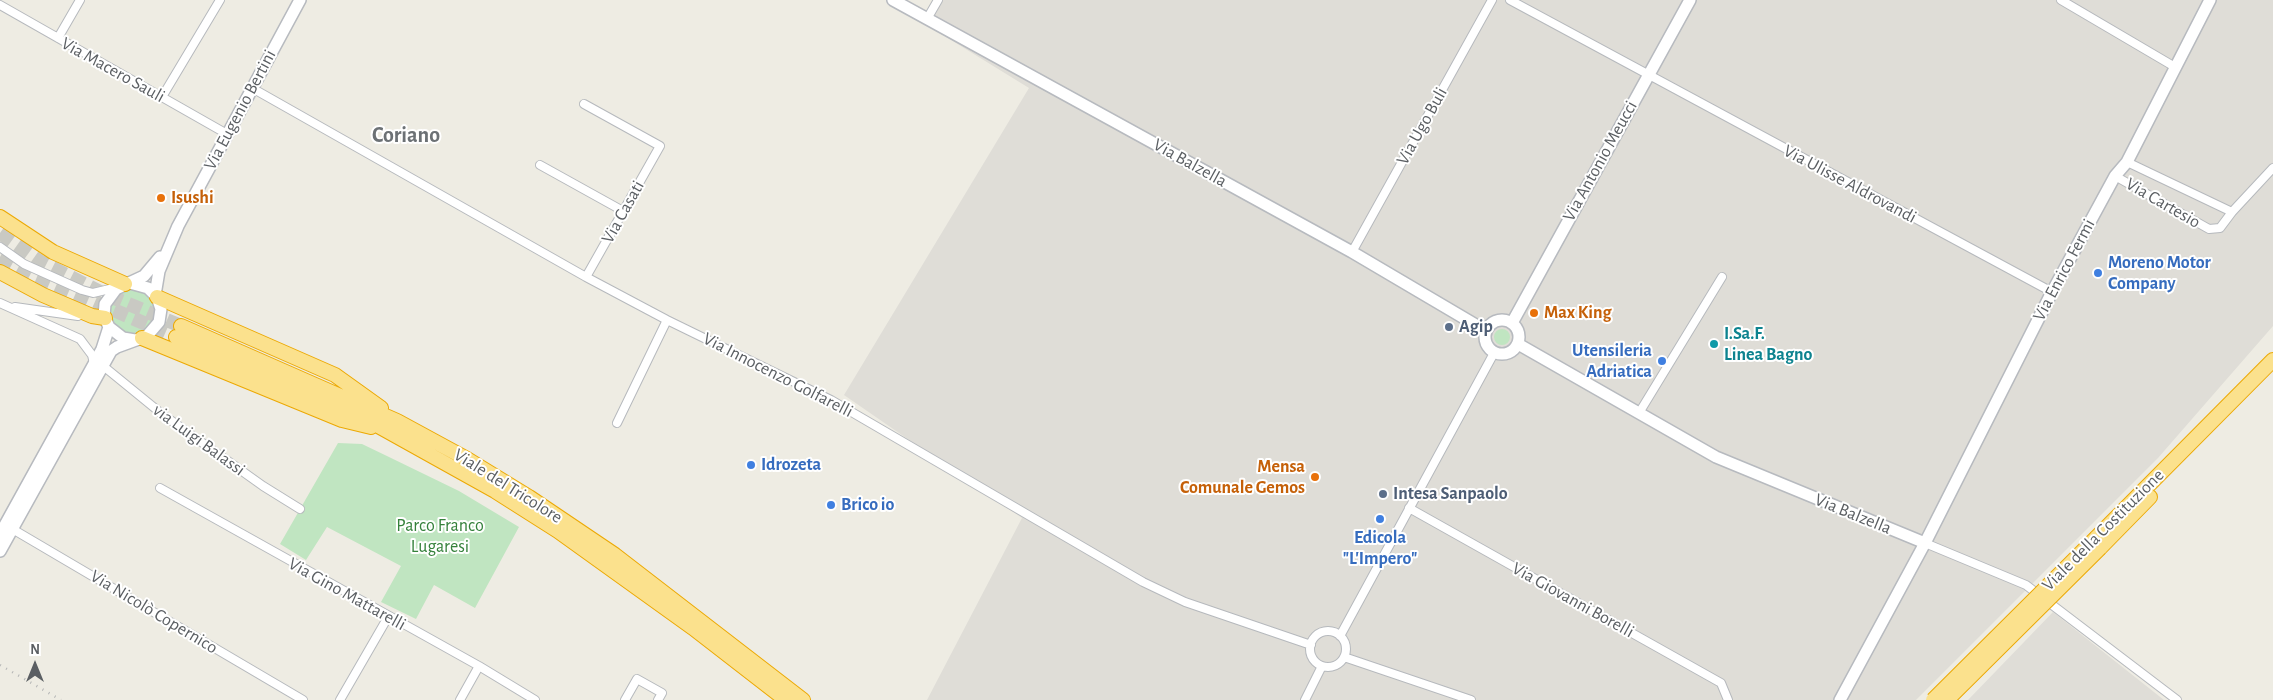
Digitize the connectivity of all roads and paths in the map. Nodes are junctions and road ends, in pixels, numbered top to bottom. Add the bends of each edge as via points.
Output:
1 (80, 0) edge
2 (220, 0) edge
3 (300, 0) edge
4 (893, 0) edge
5 (938, 0) edge
6 (1492, 0) edge
7 (1510, 0) edge
8 (1690, 0) edge
9 (2061, 0) edge
10 (2210, 0) edge
11 (0, 5) edge
12 (927, 19) junction
13 (58, 38) junction
14 (2175, 68) junction
15 (1647, 76) junction
16 (252, 88) junction
17 (162, 97) junction
18 (584, 104) dead end
19 (227, 134) junction
20 (2127, 162) junction
21 (540, 165) dead end
22 (2273, 168) edge
23 (2115, 176) junction
24 (624, 211) junction
25 (2232, 212) junction
26 (0, 217) edge
27 (0, 248) edge
28 (167, 248) junction
29 (1352, 252) junction
30 (0, 272) edge
31 (586, 277) junction
32 (1722, 277) dead end
33 (125, 285) junction
34 (2052, 292) junction
35 (156, 296) junction
36 (0, 303) edge
37 (11, 307) junction
38 (667, 320) junction
39 (107, 322) junction
40 (1512, 323) junction
41 (1486, 330) junction
42 (178, 331) tunnel mouth
43 (138, 339) junction
44 (1518, 344) junction
45 (1494, 353) junction
46 (2273, 360) edge
47 (98, 365) junction
48 (2273, 373) edge
49 (1639, 413) junction
50 (617, 424) dead end
51 (392, 425) junction
52 (160, 488) dead end
53 (1410, 508) junction
54 (300, 509) dead end
55 (6, 529) edge
56 (1925, 543) junction
57 (2098, 543) junction
58 (0, 551) edge
59 (388, 617) junction
60 (1340, 636) junction
61 (1310, 645) junction
62 (1344, 657) junction
63 (479, 666) junction
64 (1322, 666) junction
65 (303, 700) edge
66 (340, 700) edge
67 (460, 700) edge
68 (535, 700) edge
69 (625, 700) edge
70 (658, 700) edge
71 (786, 700) edge
72 (804, 700) edge
73 (1305, 700) edge
74 (1471, 700) edge
75 (1728, 700) edge
76 (1840, 700) edge
77 (1932, 700) edge
78 (1947, 700) edge
79 (2177, 700) edge

1 - 13 street
2 - 17 street
3 - 16 street, Via Eugenio Bertini
4 - 12 street, Via Balzella
5 - 12 street
6 - 29 street, Via Ugo Buli
7 - 15 street, Via Ulisse Aldrovandi
8 - 15 street, Via Antonio Meucci
9 - 14 street
10 - 14 street, Via Enrico Fermi
11 - 13 street, Via Macero Sauli
12 - 29 street, Via Balzella
13 - 17 street, Via Macero Sauli
14 - 20 street, Via Enrico Fermi
15 - 34 street, Via Ulisse Aldrovandi
15 - 40 street, Via Antonio Meucci
16 - 19 street, Via Eugenio Bertini
16 - 31 street, Via Innocenzo Golfarelli
17 - 19 street, Via Macero Sauli
18 - 24 street, Via Casati via 660,146
19 - 28 street, Via Eugenio Bertini
20 - 23 street, Via Enrico Fermi
20 - 25 street, Via Cartesio
21 - 24 street
22 - 25 street, Via Cartesio
23 - 25 street, Via Cartesio via 2209,229 2220,228
23 - 34 street, Via Enrico Fermi
24 - 31 street, Via Casati
26 - 33 highway via 53,252
27 - 33 street via 24,264 82,290 94,293
28 - 33 street, Via Eugenio Bertini via 144,276
28 - 35 street, Via Eugenio Bertini via 159,271
29 - 41 street, Via Balzella
30 - 39 highway via 43,295
31 - 38 street, Via Innocenzo Golfarelli
32 - 49 street
33 - 35 street via 142,285
33 - 39 street, Via Eugenio Bertini via 108,298 104,310
34 - 56 street, Via Enrico Fermi
35 - 43 street, Via Eugenio Bertini via 161,309 159,322 152,332
35 - 51 highway via 335,375 360,392
36 - 37 street
37 - 39 street
37 - 47 street via 80,340
38 - 50 street
38 - 61 street, Via Innocenzo Golfarelli via 831,400 1143,582 1185,602
39 - 43 street via 123,338
39 - 47 street, Via Eugenio Bertini
40 - 41 street via 1497,320
40 - 44 street via 1519,332
41 - 45 street via 1485,341
42 - 51 highway, Viale del Tricolore
43 - 47 street, Via Eugenio Bertini via 111,351
43 - 51 highway via 342,420
44 - 45 street via 1505,354
44 - 49 street, Via Balzella
45 - 53 street
46 - 57 highway, Viale della Costituzione
47 - 54 street, via Luigi Balassi via 162,414
47 - 55 street, Via Eugenio Bertini
48 - 57 highway, Viale della Costituzione
49 - 56 street, Via Balzella via 1716,457
51 - 71 highway, Viale del Tricolore via 558,531
51 - 72 highway, Viale del Tricolore via 467,459 529,497 615,555
52 - 59 street, Via Gino Mattarelli
53 - 60 street
53 - 75 street, Via Giovanni Borelli via 1721,683
55 - 58 street, Via Eugenio Bertini
55 - 65 street, Via Nicolò Copernico
56 - 76 street, Via Enrico Fermi
56 - 79 street, Via Balzella via 2026,585
57 - 77 highway, Viale della Costituzione, bridge
57 - 78 highway, Viale della Costituzione, bridge
59 - 63 street, Via Gino Mattarelli
59 - 66 street
60 - 61 street via 1331,631 1320,633
60 - 62 street via 1346,646
61 - 64 street via 1311,656
62 - 64 street via 1333,666
62 - 74 street
63 - 67 street
63 - 68 street, Via Gino Mattarelli
64 - 73 street
69 - 70 street via 637,679 662,693

